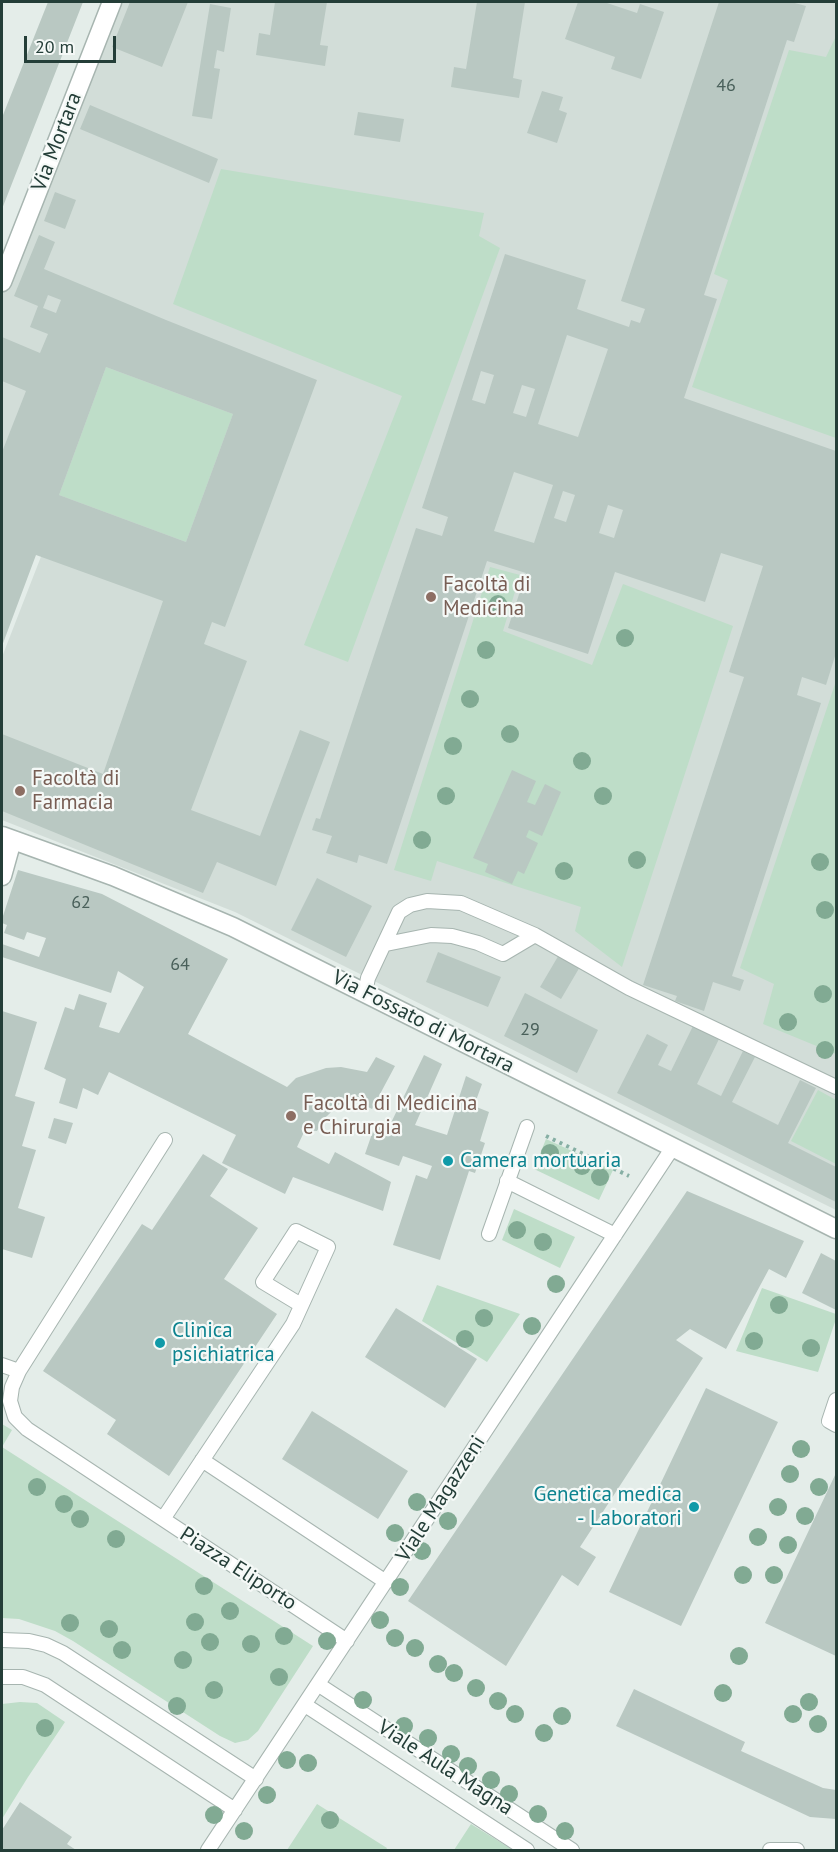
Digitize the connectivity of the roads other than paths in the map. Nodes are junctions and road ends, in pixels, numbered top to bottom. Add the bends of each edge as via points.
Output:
1 (112, 2) edge
2 (2, 282) edge
3 (7, 838) edge
4 (2, 876) edge
5 (535, 935) junction
6 (386, 944) junction
7 (365, 993) junction
8 (837, 1087) edge
9 (527, 1127) road end
10 (165, 1140) dead end
11 (674, 1147) junction
12 (507, 1181) junction
13 (837, 1229) edge
14 (489, 1234) dead end
15 (615, 1235) junction
16 (302, 1305) junction
17 (2, 1365) edge
18 (19, 1371) junction
19 (837, 1400) edge
20 (837, 1425) edge
21 (202, 1460) junction
22 (163, 1519) junction
23 (386, 1582) junction
24 (2, 1640) edge
25 (347, 1641) junction
26 (2, 1677) edge
27 (318, 1685) junction
28 (305, 1705) junction
29 (256, 1779) junction
30 (235, 1810) junction
31 (208, 1851) edge
32 (527, 1851) edge
33 (572, 1851) edge
34 (770, 1851) edge
35 (796, 1851) edge

1 - 2 street, Via Mortara
3 - 4 street
3 - 7 street, Via Fossato di Mortara via 173,900
5 - 6 lane via 503,954 452,936 430,935
5 - 6 lane via 461,903 427,901 399,912
5 - 8 lane via 629,988
6 - 7 lane via 368,978
7 - 11 street, Via Fossato di Mortara
9 - 12 lane
10 - 18 lane
11 - 13 street, Via Fossato di Mortara
11 - 15 lane, Viale Magazzeni
12 - 14 lane
12 - 15 lane
15 - 23 lane, Viale Magazzeni
16 - 16 lane, Piazza Eliporto via 328,1247 296,1231 263,1282
16 - 21 lane, Piazza Eliporto
17 - 18 lane
18 - 22 lane via 10,1401 15,1417 27,1429
19 - 20 lane via 829,1421
21 - 22 lane, Piazza Eliporto
21 - 23 lane
22 - 25 lane, Piazza Eliporto
23 - 25 lane, Viale Magazzeni
24 - 29 lane via 29,1641 63,1653
25 - 27 lane, Viale Magazzeni
26 - 30 lane via 23,1677 45,1685
27 - 28 lane, Viale Magazzeni
27 - 33 lane, Viale Aula Magna
28 - 29 lane, Viale Magazzeni
28 - 32 lane, Viale Aula Magna
29 - 30 lane, Viale Magazzeni
30 - 31 lane, Viale Magazzeni
34 - 35 lane

